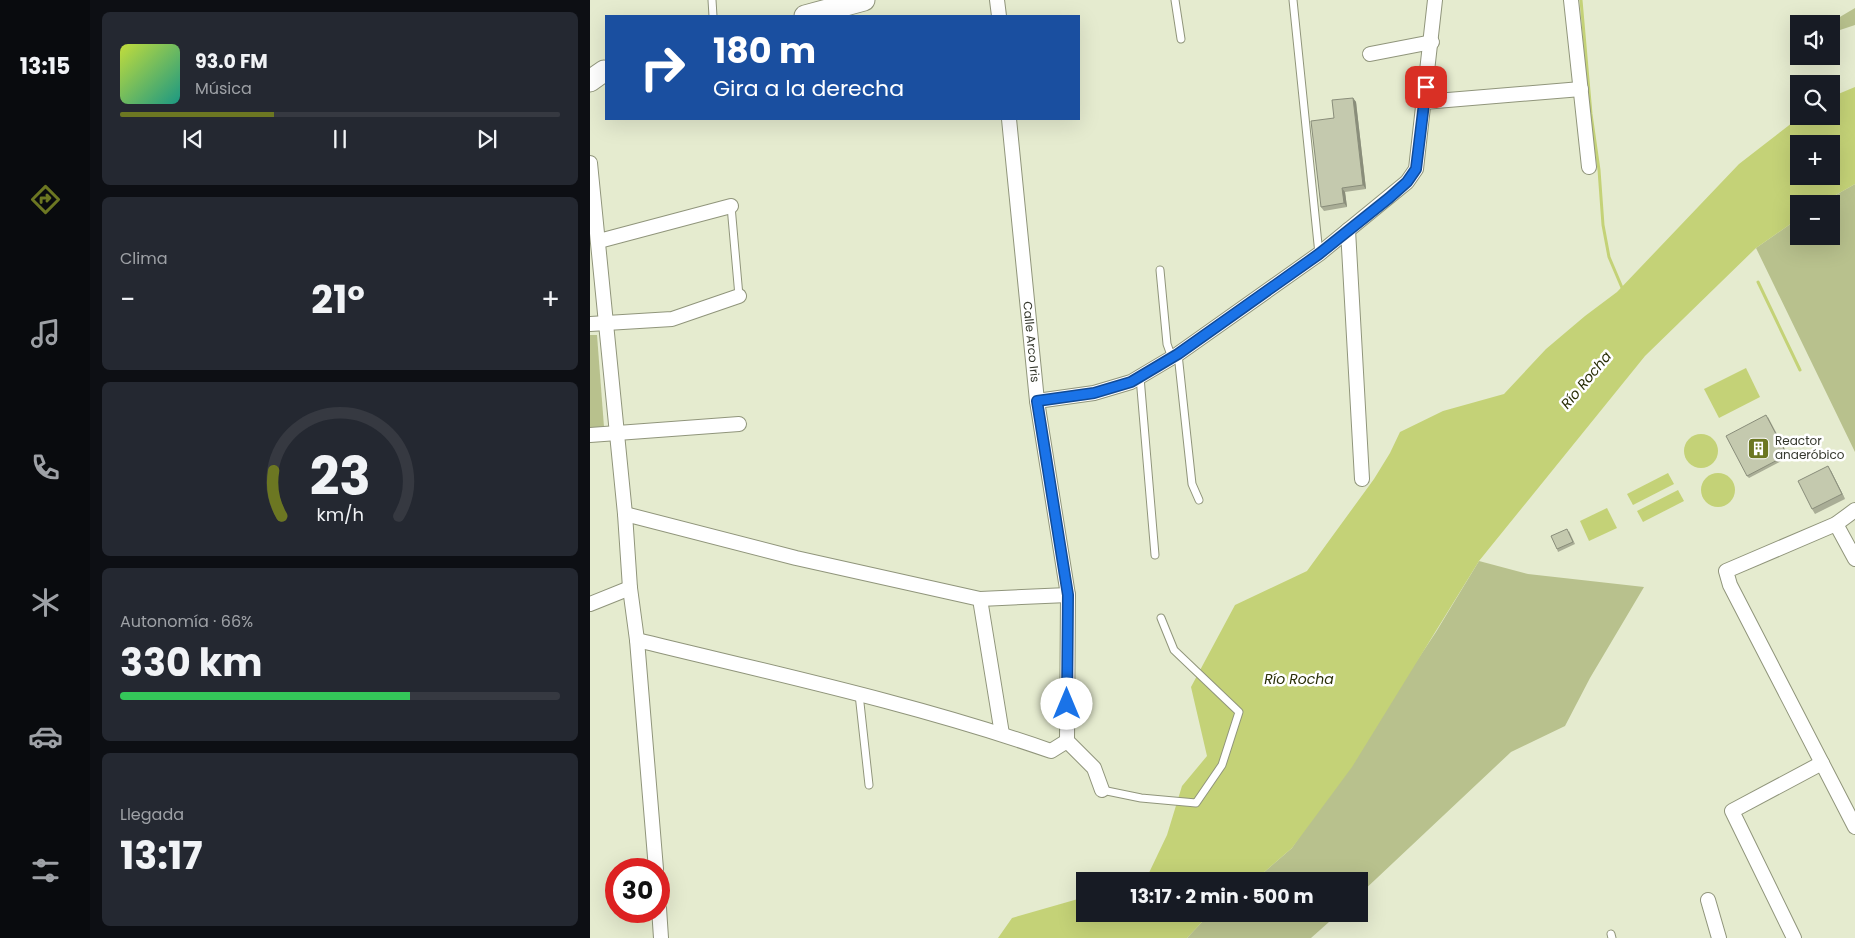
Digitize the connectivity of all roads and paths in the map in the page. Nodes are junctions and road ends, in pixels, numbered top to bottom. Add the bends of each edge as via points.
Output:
1 (712, 0) edge
2 (864, 0) edge
3 (997, 0) edge
4 (1175, 0) edge
5 (1293, 0) edge
6 (1435, 0) edge
7 (1571, 0) edge
8 (713, 15) edge
9 (809, 15) edge
10 (999, 15) edge
11 (1181, 39) dead end
12 (1432, 42) junction
13 (1370, 54) dead end
14 (1581, 89) junction
15 (1424, 102) junction
16 (1009, 120) edge
17 (590, 163) edge
18 (1589, 167) dead end
19 (731, 206) joint
20 (1348, 230) junction
21 (599, 241) junction
22 (1319, 254) junction
23 (1160, 270) dead end
24 (739, 296) joint
25 (607, 322) junction
26 (590, 324) edge
27 (1175, 356) junction
28 (1140, 377) junction
29 (1037, 401) junction
30 (739, 424) dead end
31 (618, 433) junction
32 (590, 435) edge
33 (1362, 480) dead end
34 (1199, 500) dead end
35 (1855, 510) edge
36 (625, 514) junction
37 (1836, 524) junction
38 (1155, 555) dead end
39 (1855, 559) edge
40 (630, 588) junction
41 (1068, 595) junction
42 (980, 599) junction
43 (590, 604) edge
44 (1161, 618) dead end
45 (637, 640) junction
46 (859, 694) junction
47 (1002, 734) junction
48 (1067, 741) junction
49 (1822, 763) junction
50 (869, 785) dead end
51 (1102, 790) joint
52 (1855, 827) edge
53 (655, 858) edge
54 (1708, 900) dead end
55 (660, 923) edge
56 (661, 938) edge
57 (1719, 938) edge
58 (1794, 938) edge

1 - 8 lane
2 - 9 main road
3 - 10 street
4 - 11 lane
5 - 22 lane
6 - 12 street
7 - 14 street
12 - 13 street
12 - 15 street
14 - 15 street
14 - 18 street
15 - 20 street via 1416,169 1401,187
16 - 29 street, Calle Arco Iris
17 - 21 street
19 - 21 street
19 - 24 lane
20 - 22 street
20 - 33 street
21 - 25 street
22 - 27 street
23 - 27 lane via 1167,344
24 - 25 street via 672,319
25 - 26 street
25 - 31 street
27 - 28 street
27 - 34 lane via 1192,484
28 - 29 street via 1094,393
28 - 38 lane
29 - 41 street, Calle Arco Iris
30 - 31 street
31 - 32 street
31 - 36 street
35 - 37 street
36 - 40 street
36 - 42 street via 796,558
37 - 39 street
37 - 49 street via 1726,571 1730,586
40 - 43 street
40 - 45 street
41 - 42 street
41 - 48 street, Calle Arco Iris
42 - 47 street
44 - 51 lane via 1174,650 1239,712 1222,766 1196,803
45 - 46 street
45 - 53 street
46 - 47 street
46 - 50 lane
47 - 48 street via 1051,751
48 - 51 street via 1094,768
49 - 52 street
49 - 58 street via 1732,811
54 - 57 street
55 - 56 street

